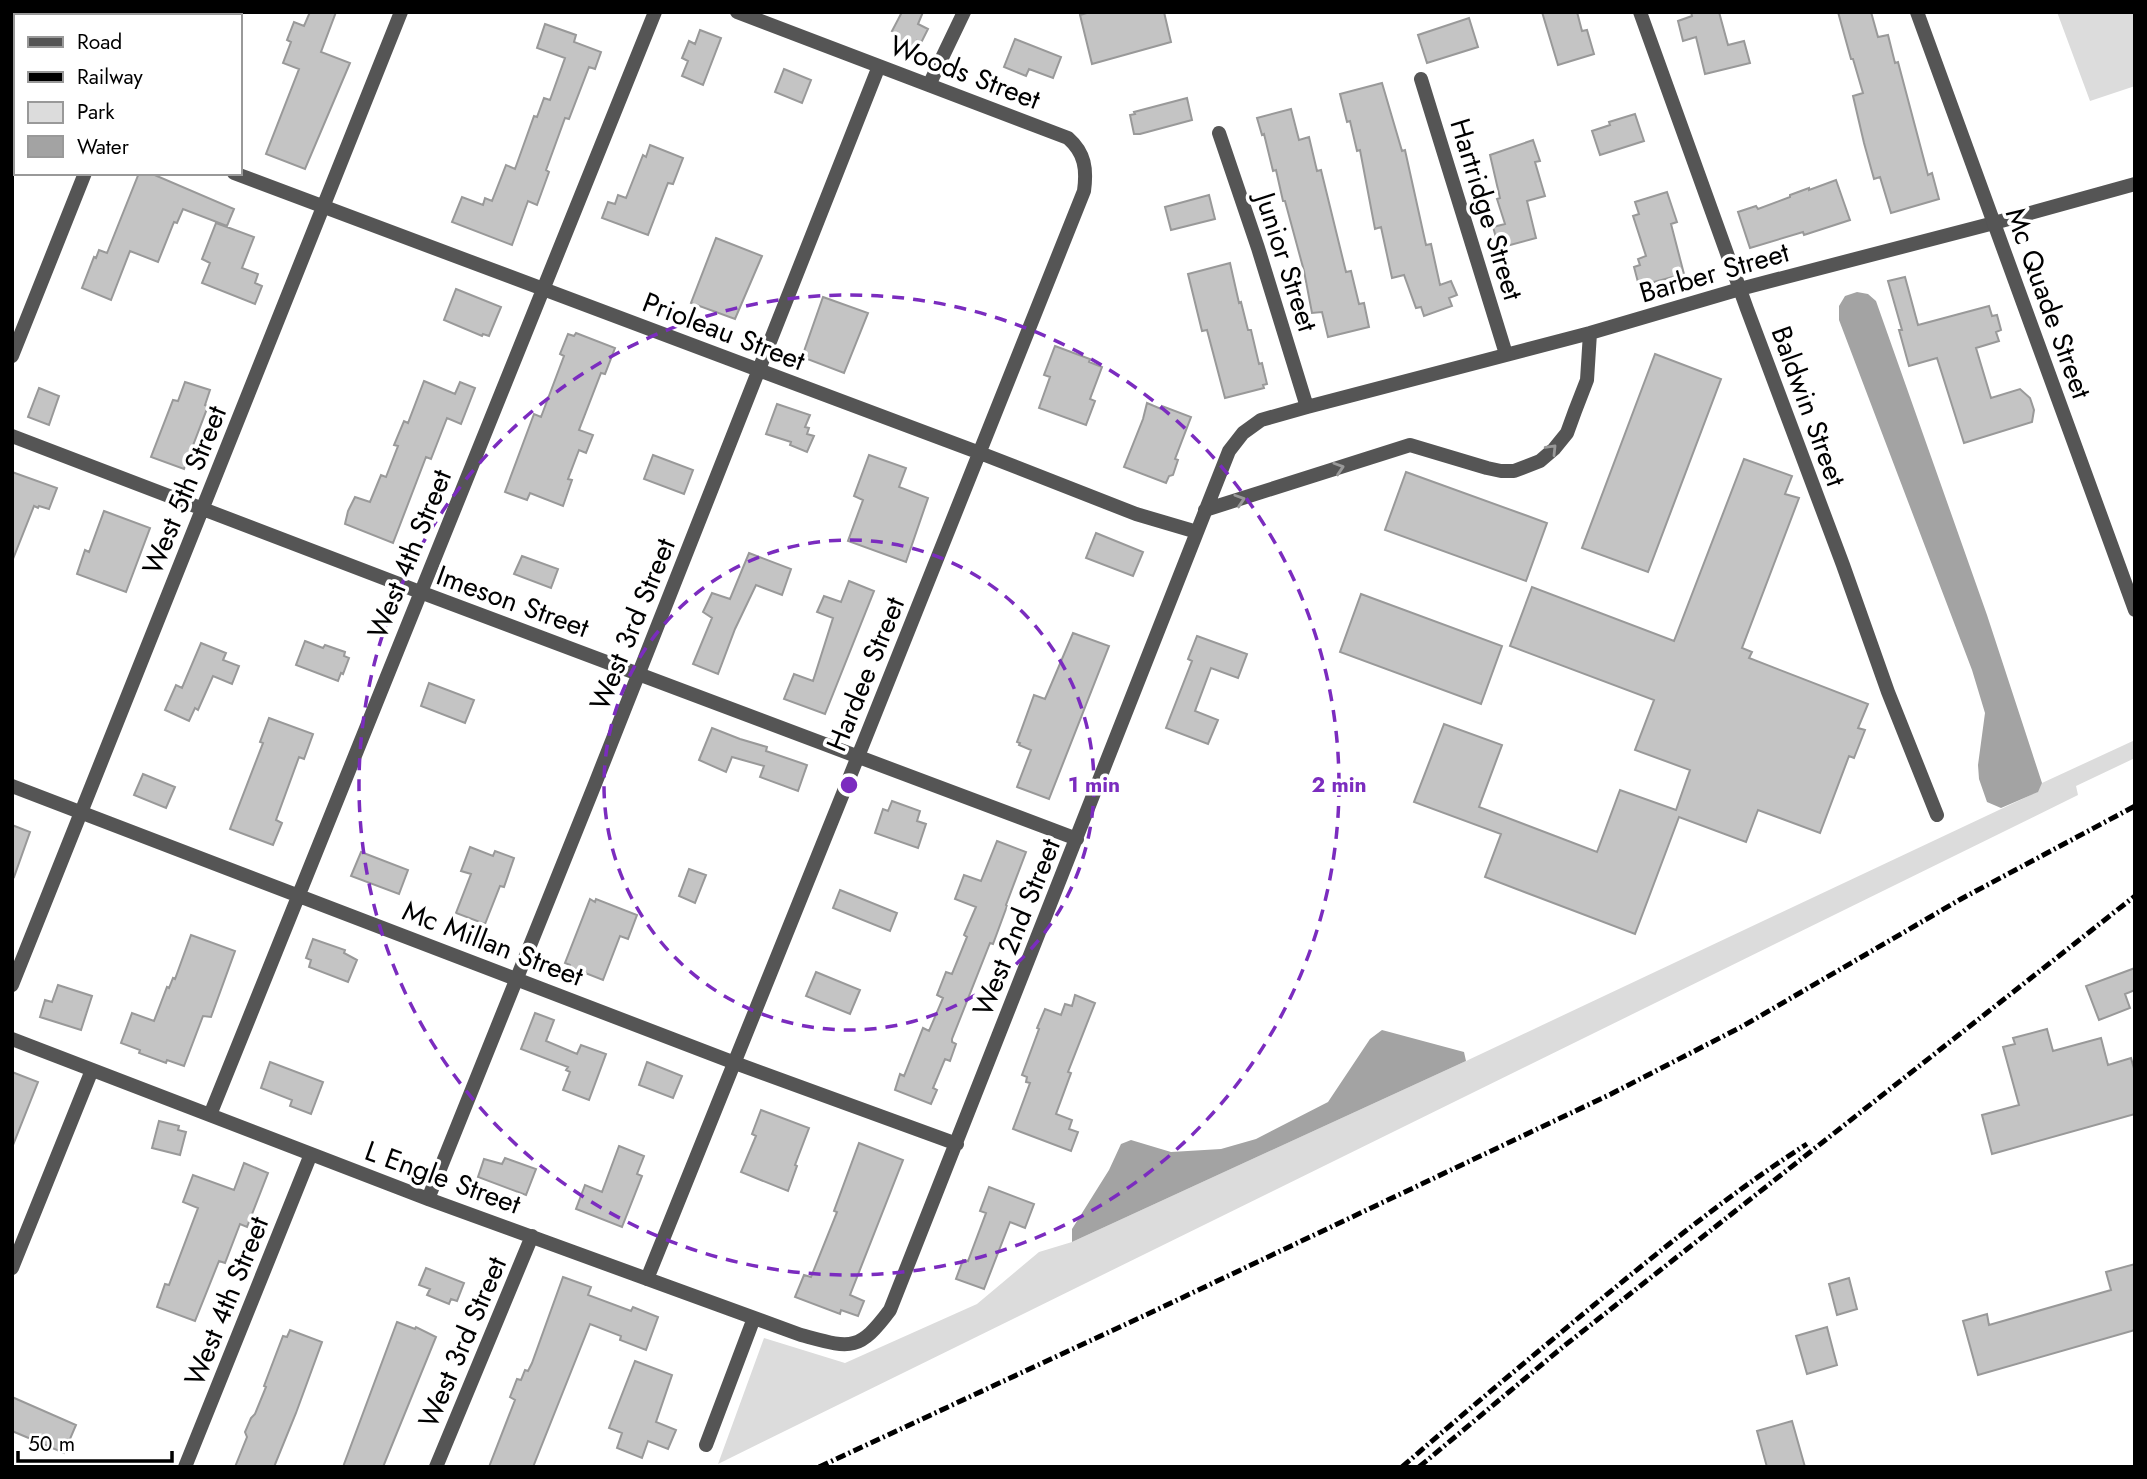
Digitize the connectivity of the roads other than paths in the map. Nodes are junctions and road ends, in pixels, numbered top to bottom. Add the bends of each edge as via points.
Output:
1 (401, 12) edge
2 (655, 12) edge
3 (737, 12) edge
4 (964, 12) edge
5 (1640, 12) edge
6 (1917, 12) edge
7 (880, 66) junction
8 (1422, 79) dead end
9 (929, 85) junction
10 (1219, 133) dead end
11 (1085, 162) joint
12 (84, 175) edge
13 (239, 175) edge
14 (2135, 184) edge
15 (323, 207) junction
16 (1994, 223) junction
17 (543, 288) junction
18 (1740, 289) junction
19 (1590, 333) junction
20 (1506, 354) junction
21 (12, 356) edge
22 (760, 371) junction
23 (1307, 407) junction
24 (12, 436) edge
25 (980, 453) junction
26 (203, 510) junction
27 (1205, 510) junction
28 (1197, 532) junction
29 (420, 592) junction
30 (2135, 610) edge
31 (639, 674) junction
32 (858, 757) junction
33 (12, 786) edge
34 (82, 812) junction
35 (1937, 815) dead end
36 (1077, 839) junction
37 (299, 895) junction
38 (517, 978) junction
39 (12, 985) edge
40 (12, 1039) edge
41 (735, 1063) junction
42 (92, 1070) junction
43 (211, 1115) junction
44 (957, 1143) junction
45 (311, 1154) junction
46 (428, 1199) junction
47 (533, 1236) junction
48 (12, 1268) edge
49 (647, 1279) junction
50 (754, 1318) junction
51 (860, 1341) joint
52 (706, 1445) dead end
53 (185, 1467) edge
54 (436, 1467) edge

1 - 15 street, West 5th Street
2 - 17 street, West 4th Street
3 - 7 street, Woods Street
4 - 9 street
5 - 18 street, Baldwin Street
6 - 16 street, Mc Quade Street
7 - 9 street, Woods Street
7 - 22 street, West 3rd Street
8 - 20 street, Hartridge Street
9 - 11 street, Woods Street via 1068,138
10 - 23 street, Junior Street
11 - 25 street, Hardee Street via 1084,191
12 - 21 street
13 - 15 street, Prioleau Street
14 - 16 street, Barber Street
15 - 17 street, Prioleau Street
15 - 26 street, West 5th Street
16 - 18 street, Barber Street
16 - 30 street, Mc Quade Street
17 - 22 street, Prioleau Street
17 - 29 street, West 4th Street
18 - 19 street, Barber Street
18 - 35 street, Baldwin Street
19 - 20 street, Barber Street
27 -> 19 street via 1410,445 1501,471 1540,461 1567,432 1587,380
20 - 23 street, Barber Street
22 - 25 street, Prioleau Street
22 - 31 street, West 3rd Street
23 - 27 street, West 2nd Street via 1261,420 1242,433 1229,451
24 - 26 street, Imeson Street
25 - 28 street, Prioleau Street via 1136,514
25 - 32 street, Hardee Street
26 - 29 street, Imeson Street
26 - 34 street, West 5th Street
27 - 28 street, West 2nd Street
28 - 36 street, West 2nd Street
29 - 31 street, Imeson Street
29 - 37 street, West 4th Street
31 - 32 street, Imeson Street
31 - 38 street, West 3rd Street
32 - 36 street, Imeson Street
32 - 41 street, Hardee Street
33 - 34 street, Mc Millan Street
34 - 37 street, Mc Millan Street
34 - 39 street, West 5th Street
36 - 44 street, West 2nd Street
37 - 38 street, Mc Millan Street
37 - 43 street, West 4th Street
38 - 41 street, Mc Millan Street
38 - 46 street, West 3rd Street
40 - 42 street, L Engle Street
41 - 44 street, Mc Millan Street
41 - 49 street, Hardee Street
42 - 43 street, L Engle Street
42 - 48 street
43 - 45 street, L Engle Street
44 - 51 street, West 2nd Street via 891,1310
45 - 46 street, L Engle Street
45 - 53 street, West 4th Street
46 - 47 street, L Engle Street
47 - 49 street, L Engle Street
47 - 54 street, West 3rd Street
49 - 50 street, L Engle Street
50 - 51 street, L Engle Street via 845,1346
50 - 52 street

